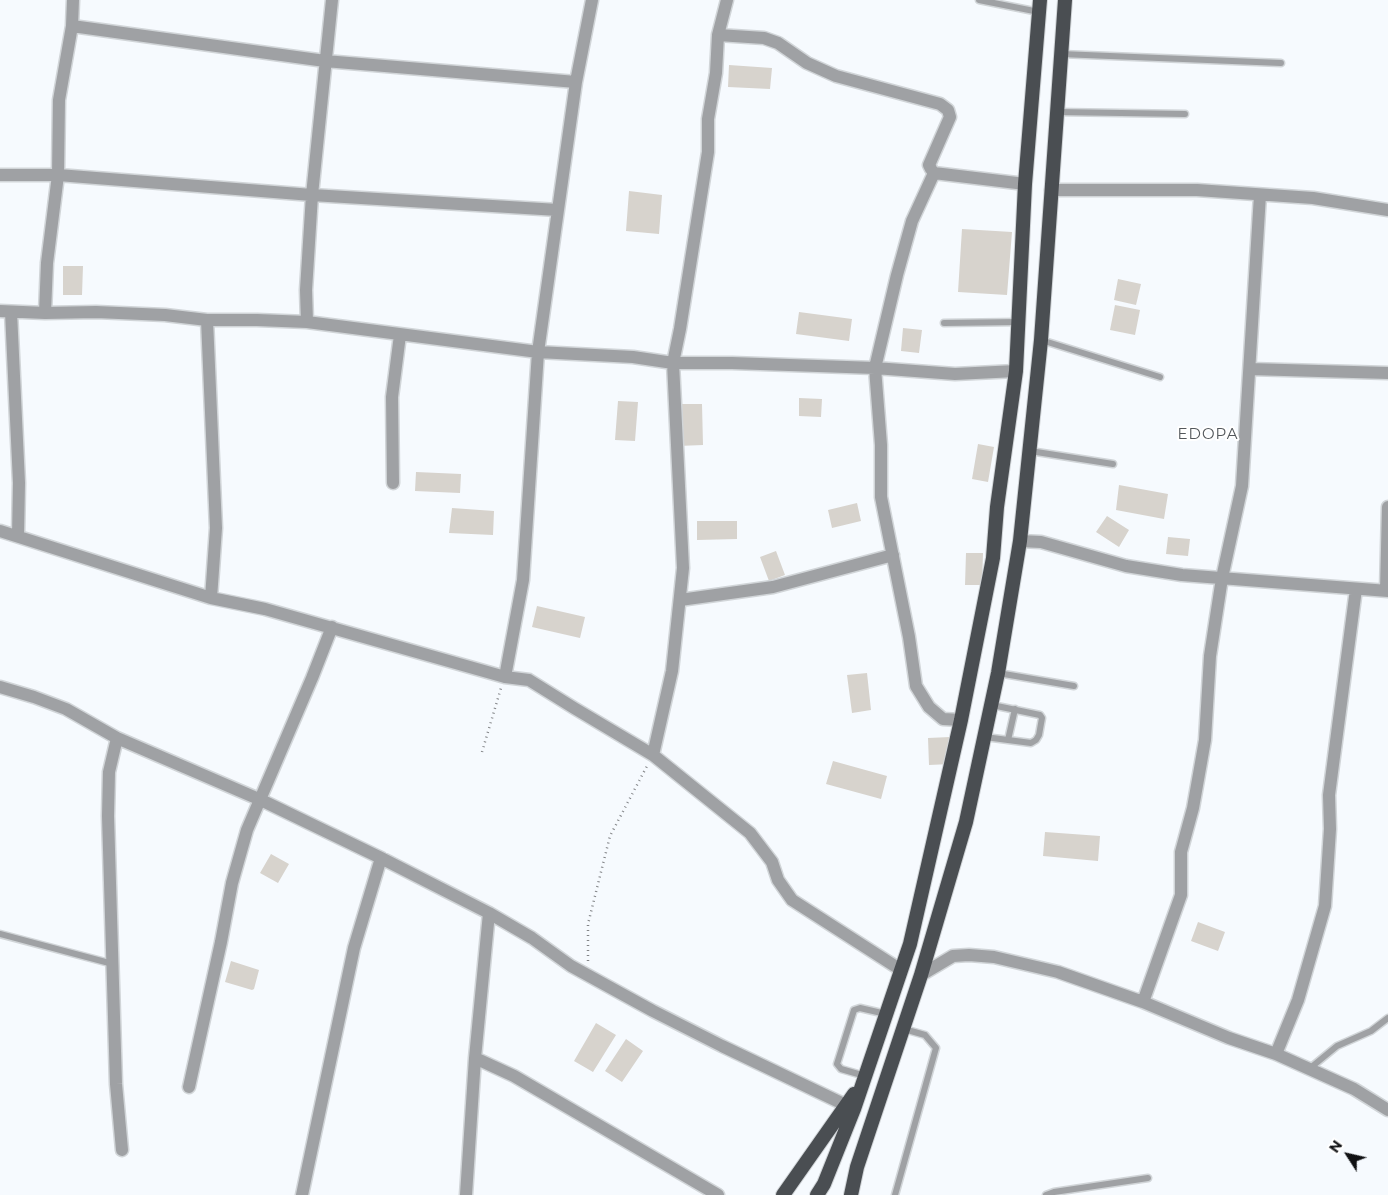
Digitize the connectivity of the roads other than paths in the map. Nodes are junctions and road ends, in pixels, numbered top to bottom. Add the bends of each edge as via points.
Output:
1 (73, 0) edge
2 (332, 0) edge
3 (592, 0) edge
4 (725, 0) edge
5 (979, 0) edge
6 (1065, 0) edge
7 (1039, 6) edge
8 (72, 26) junction
9 (718, 35) junction
10 (1061, 54) junction
11 (326, 60) junction
12 (1281, 63) dead end
13 (576, 82) junction
14 (1057, 112) junction
15 (1185, 114) dead end
16 (934, 172) junction
17 (58, 175) junction
18 (0, 176) edge
19 (1026, 184) junction
20 (1050, 190) junction
21 (312, 195) junction
22 (1260, 195) junction
23 (558, 210) junction
24 (1388, 210) edge
25 (5, 311) edge
26 (44, 313) junction
27 (207, 320) junction
28 (307, 322) junction
29 (1019, 322) junction
30 (944, 324) dead end
31 (400, 335) junction
32 (1041, 340) junction
33 (538, 352) junction
34 (673, 363) junction
35 (875, 368) junction
36 (1250, 369) junction
37 (1016, 371) junction
38 (1388, 373) edge
39 (1160, 377) dead end
40 (1029, 451) junction
41 (1113, 464) dead end
42 (393, 482) dead end
43 (1388, 507) edge
44 (0, 531) edge
45 (18, 536) junction
46 (1020, 541) junction
47 (892, 554) junction
48 (1222, 578) junction
49 (1356, 589) junction
50 (1387, 591) edge
51 (211, 598) junction
52 (680, 600) junction
53 (332, 627) junction
54 (998, 673) junction
55 (505, 677) junction
56 (1074, 686) dead end
57 (0, 687) edge
58 (992, 705) junction
59 (1015, 709) junction
60 (961, 720) junction
61 (985, 737) junction
62 (117, 738) junction
63 (1008, 740) junction
64 (653, 755) junction
65 (261, 800) junction
66 (381, 858) junction
67 (489, 913) junction
68 (0, 934) edge
69 (112, 964) junction
70 (901, 970) junction
71 (921, 975) junction
72 (1143, 1002) junction
73 (886, 1014) junction
74 (1388, 1018) edge
75 (904, 1029) junction
76 (1276, 1054) junction
77 (475, 1058) junction
78 (1309, 1069) junction
79 (864, 1079) junction
80 (189, 1087) dead end
81 (850, 1107) junction
82 (1388, 1110) edge
83 (122, 1150) dead end
84 (857, 1167) junction
85 (1148, 1178) dead end
86 (302, 1195) edge
87 (466, 1195) edge
88 (718, 1195) edge
89 (783, 1195) edge
90 (817, 1195) edge
91 (851, 1195) edge
92 (862, 1195) edge
93 (895, 1195) edge
94 (1046, 1195) edge

1 - 8 street
2 - 11 street
3 - 13 street
4 - 9 street
5 - 7 lane
6 - 10 highway
7 - 19 highway
8 - 11 street
8 - 17 street via 58,100
9 - 16 street via 764,38 836,76 940,104 948,110 950,117 929,165
9 - 34 street via 716,73 708,119 708,152
10 - 12 lane
10 - 14 highway
11 - 13 street
11 - 21 street
13 - 23 street
14 - 15 lane
14 - 20 highway
16 - 19 street
16 - 35 street via 912,221
17 - 18 street
17 - 21 street
17 - 26 street
19 - 29 highway
20 - 22 street via 1197,190
20 - 32 highway
21 - 23 street
21 - 28 street
22 - 24 street via 1313,198
22 - 36 street
23 - 33 street
25 - 26 street
25 - 45 street via 19,483
26 - 27 street via 96,312
27 - 28 street
27 - 51 street via 216,528
28 - 31 street
29 - 30 lane
29 - 37 highway
31 - 33 street
31 - 42 street via 392,397
32 - 39 lane
32 - 40 highway
33 - 34 street
33 - 55 street via 523,580
34 - 35 street
34 - 52 street via 683,568
35 - 37 street via 955,374
35 - 47 street via 881,497
36 - 38 street
36 - 48 street via 1242,486
37 - 60 highway via 993,558
40 - 41 lane
40 - 46 highway
43 - 50 street
44 - 45 street
45 - 51 street
46 - 48 street via 1041,542 1126,566
46 - 54 highway
47 - 52 street via 773,587
47 - 60 street via 916,686 929,707 943,719
48 - 49 street
48 - 72 street via 1210,656 1205,740 1193,808 1181,852 1181,894
49 - 50 street
49 - 76 street via 1329,795 1325,906 1298,1000
51 - 53 street
52 - 64 street via 672,671
53 - 55 street
53 - 65 street
54 - 56 lane
54 - 58 highway
55 - 64 street via 529,680
57 - 62 street via 66,709
58 - 59 lane
58 - 61 highway
59 - 63 lane
59 - 63 lane via 1040,715 1039,734 1031,743
60 - 70 highway via 910,944
61 - 63 lane
61 - 71 highway via 966,822
62 - 65 street
62 - 69 street via 109,772 108,816
64 - 70 street via 750,833 772,862 778,880 792,900
65 - 66 street
65 - 80 street via 232,883
66 - 67 street
66 - 86 street via 354,948
67 - 77 street
67 - 81 street via 571,966 654,1011
68 - 69 lane
69 - 83 street
70 - 73 highway
71 - 72 street via 953,956 994,957 1058,972
71 - 75 highway
72 - 76 street
73 - 79 highway
73 - 79 lane via 860,1008 854,1010 837,1064
74 - 78 lane via 1371,1031 1337,1046
75 - 84 highway
75 - 93 lane via 924,1035 936,1048
76 - 78 street
77 - 87 street
77 - 88 street via 514,1076
78 - 82 street
79 - 81 highway
81 - 89 highway
81 - 90 highway via 824,1184
84 - 91 highway
84 - 92 highway
85 - 94 lane

